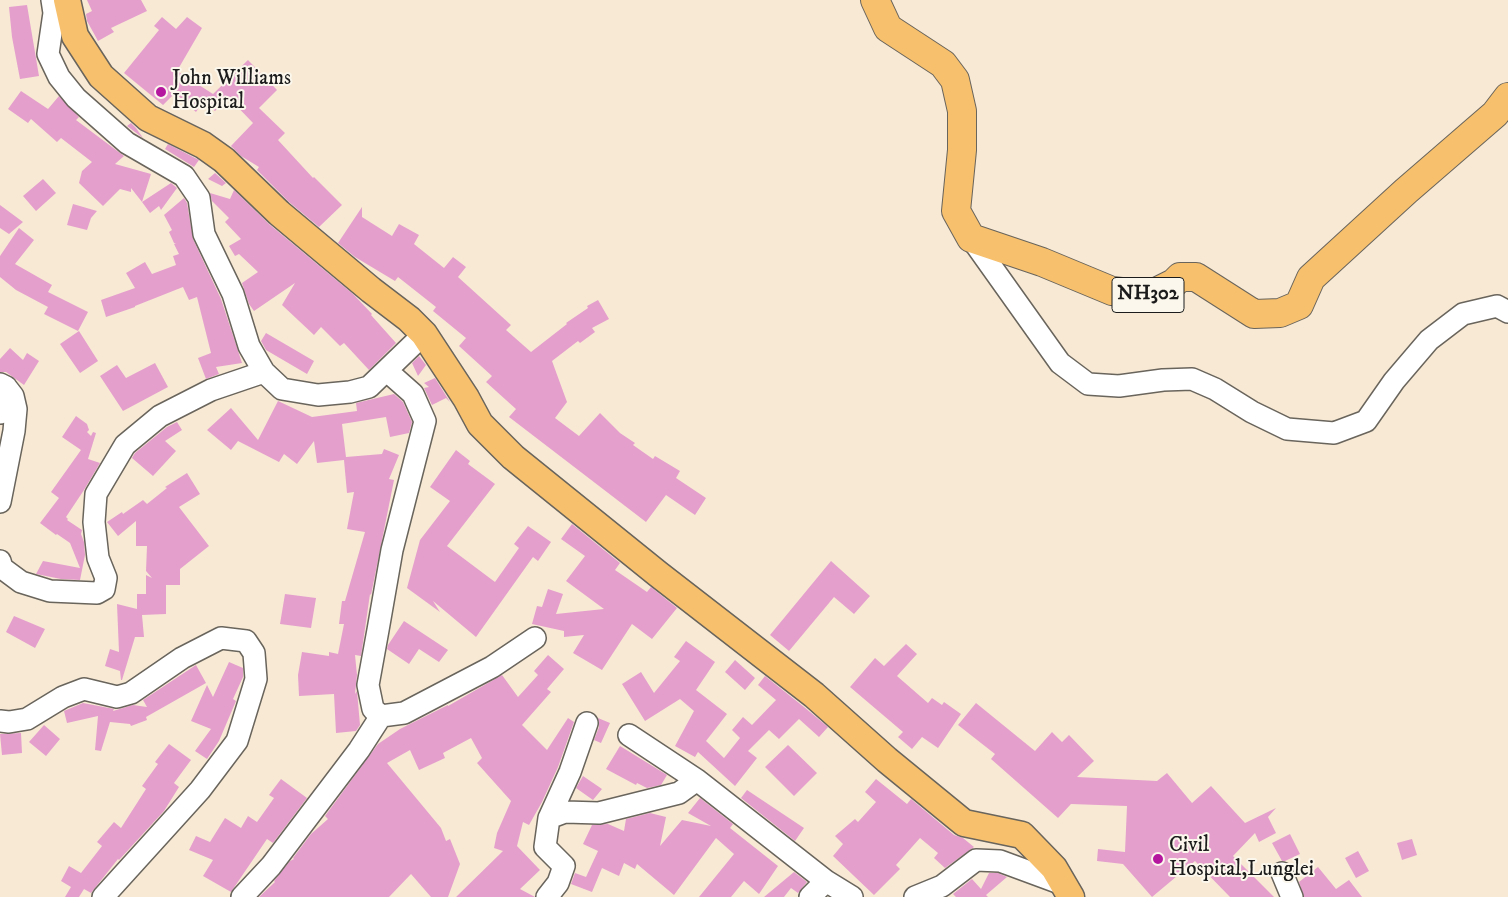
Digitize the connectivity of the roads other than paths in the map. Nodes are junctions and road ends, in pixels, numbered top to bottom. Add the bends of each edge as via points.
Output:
1 (52, 0) edge
2 (67, 0) edge
3 (875, 0) edge
4 (1508, 98) edge
5 (971, 238) junction
6 (1508, 312) edge
7 (424, 334) junction
8 (387, 371) junction
9 (264, 372) junction
10 (3, 385) edge
11 (0, 413) edge
12 (0, 502) edge
13 (0, 561) edge
14 (535, 638) dead end
15 (380, 716) junction
16 (0, 721) edge
17 (587, 723) dead end
18 (629, 735) dead end
19 (697, 780) junction
20 (549, 818) junction
21 (1282, 873) dead end
22 (826, 881) junction
23 (1068, 891) edge
24 (103, 897) edge
25 (242, 897) edge
26 (548, 897) edge
27 (810, 897) edge
28 (852, 897) edge
29 (915, 897) edge
30 (1292, 897) edge

1 - 9 street via 54,13 48,54 59,77 76,98 127,143 184,176 199,198 204,234 233,294 249,346
2 - 7 main road via 75,36 101,76 148,118 203,145 224,160 278,213
3 - 5 highway via 888,28 943,64 955,80 962,111 956,211
4 - 5 highway, NH302 via 1495,114 1311,278 1299,305 1280,313 1254,314 1196,277 1180,276 1174,283 1150,295 1112,291 1042,262
5 - 6 street via 1060,363 1088,384 1119,386 1192,379 1215,388 1252,412 1287,429 1334,433 1366,421 1429,340 1463,314 1497,306
7 - 8 street
7 - 23 main road via 480,424 513,458 814,696 964,823 1022,835 1054,868
8 - 9 street via 369,388 318,395 282,389
8 - 15 street via 413,394 424,421 392,550 368,684 373,709
9 - 13 street via 211,390 160,416 125,445 96,494 94,522 98,558 106,578 104,589 97,593 50,591 21,582 2,568
10 - 11 street
10 - 12 street via 13,396 16,409
14 - 15 street via 492,667 404,713
15 - 25 street via 276,859
16 - 24 street via 27,719 63,697 84,689 117,696 131,693 182,658 221,638 246,641 254,652 256,679 237,741 200,790
17 - 20 street
18 - 19 street
19 - 20 street via 679,793 599,813 565,812
19 - 22 street
20 - 26 street via 545,848 564,866
21 - 30 street
22 - 27 street
22 - 28 street
23 - 29 street via 1000,861 976,860 942,886

